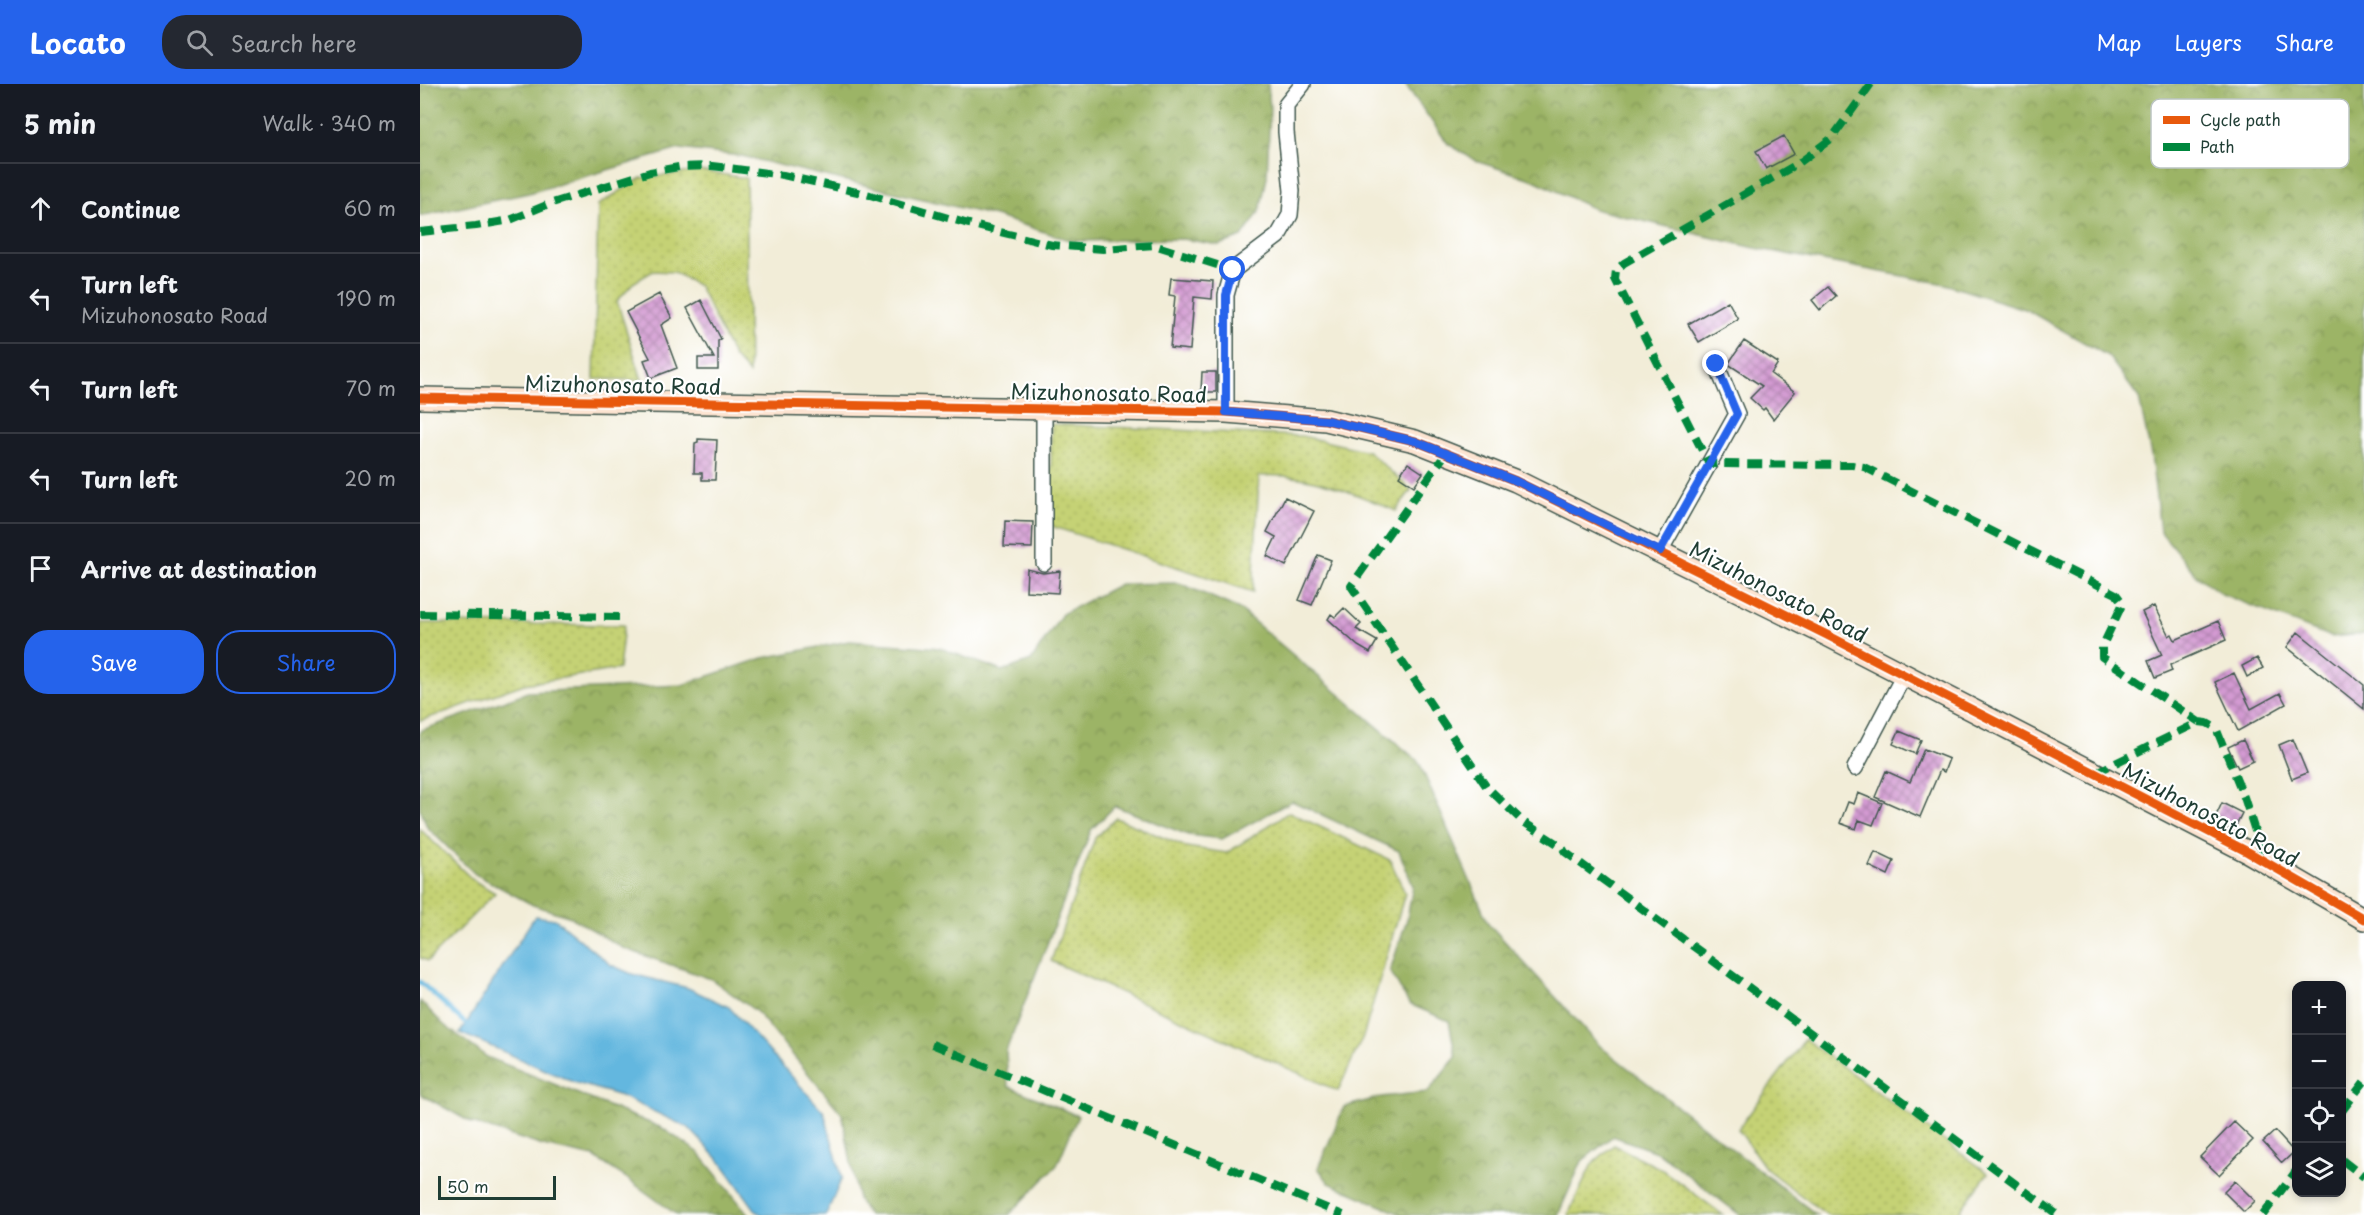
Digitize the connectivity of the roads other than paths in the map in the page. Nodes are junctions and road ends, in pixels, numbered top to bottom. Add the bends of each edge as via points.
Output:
1 (1303, 84) edge
2 (1716, 364) dead end
3 (420, 398) edge
4 (1044, 410) junction
5 (1226, 412) junction
6 (1660, 551) junction
7 (1044, 563) dead end
8 (1904, 675) junction
9 (1855, 768) dead end
10 (2364, 919) edge

1 - 5 street via 1286,105 1290,215 1278,236 1233,270 1226,295
2 - 6 street via 1737,414
3 - 4 street, Mizuhonosato Road
4 - 5 street, Mizuhonosato Road
4 - 7 street
5 - 6 street, Mizuhonosato Road via 1326,420 1415,441 1516,481
6 - 8 street, Mizuhonosato Road
8 - 9 street
8 - 10 street, Mizuhonosato Road via 2248,852

